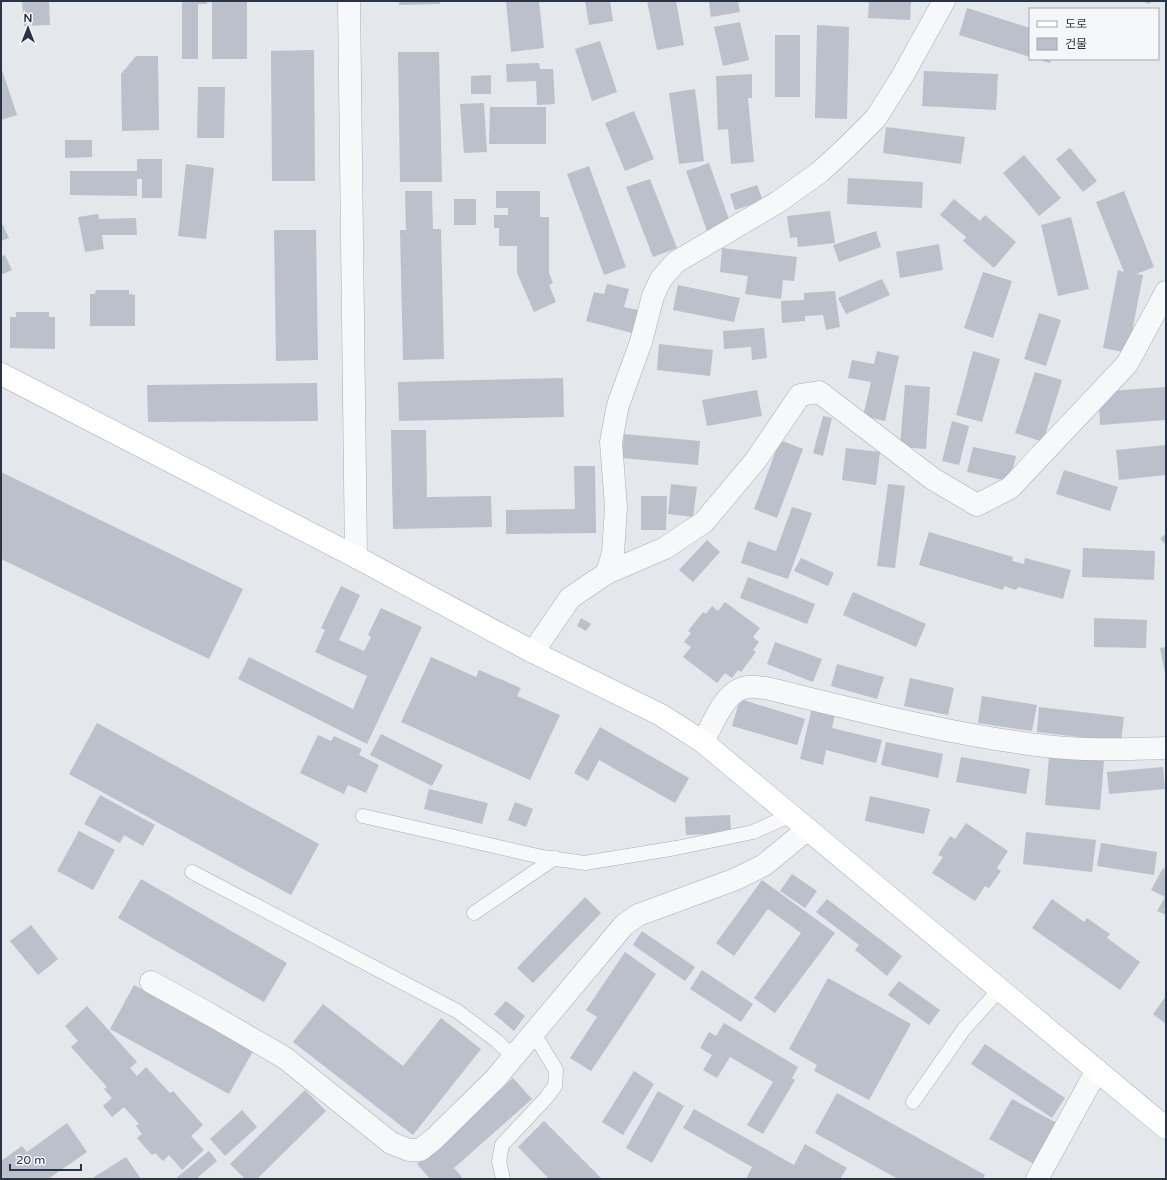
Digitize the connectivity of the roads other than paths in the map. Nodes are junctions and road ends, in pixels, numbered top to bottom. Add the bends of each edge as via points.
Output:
1 (349, 1) edge
2 (944, 1) edge
3 (1166, 292) edge
4 (1, 374) edge
5 (356, 557) junction
6 (607, 572) junction
7 (533, 652) junction
8 (703, 742) junction
9 (1166, 748) edge
10 (791, 815) junction
11 (363, 816) dead end
12 (808, 829) junction
13 (555, 858) junction
14 (192, 872) dead end
15 (474, 913) dead end
16 (151, 982) dead end
17 (1000, 989) junction
18 (534, 1034) junction
19 (514, 1058) junction
20 (1097, 1070) junction
21 (913, 1102) dead end
22 (1166, 1128) edge
23 (503, 1179) edge
24 (1037, 1179) edge

1 - 5 street
2 - 6 street via 876,118 848,146 820,172 778,202 676,262 661,280 653,296 641,342 618,405 611,442 616,507 613,553
3 - 6 street via 1127,364 1010,488 977,505 933,479 819,392 800,395 756,460 704,522 665,548
4 - 5 street
5 - 7 street
6 - 7 street via 570,598
7 - 8 street via 661,715
8 - 9 street via 724,702 736,690 748,686 993,739 1046,746 1111,750
8 - 10 street
10 - 12 street
10 - 13 lane via 753,832 676,848 585,863
11 - 13 lane
12 - 17 street
12 - 18 street via 764,865 638,915 624,925
13 - 15 lane
14 - 19 lane via 457,1011 497,1041
16 - 19 street via 285,1058 391,1143 408,1150 420,1150 434,1139
17 - 20 street
17 - 21 lane via 964,1029
18 - 19 street
18 - 23 lane via 556,1070 555,1086 502,1145 499,1161
20 - 22 street
20 - 24 street

